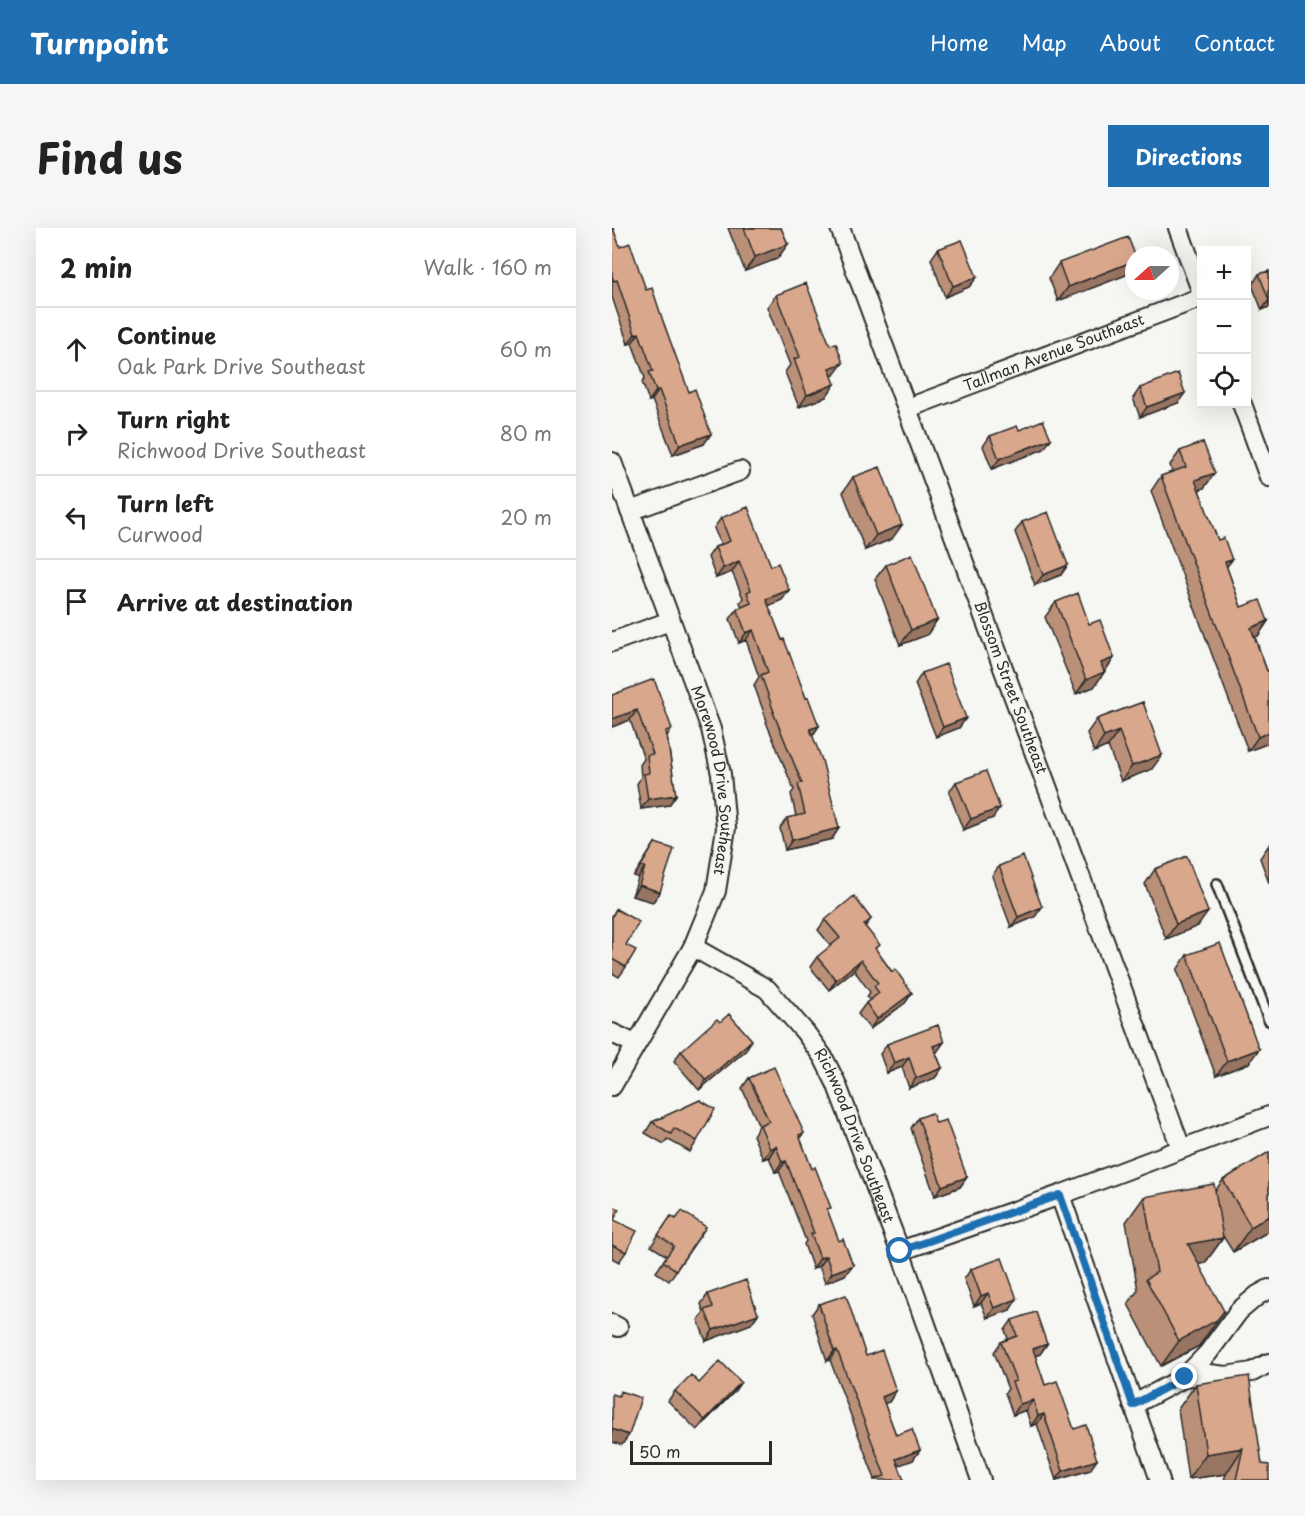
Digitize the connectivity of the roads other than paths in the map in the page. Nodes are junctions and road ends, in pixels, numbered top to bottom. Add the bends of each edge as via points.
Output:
1 (840, 228) edge
2 (1178, 228) edge
3 (1197, 281) edge
4 (1197, 297) edge
5 (908, 408) junction
6 (1243, 408) edge
7 (612, 462) edge
8 (740, 471) dead end
9 (1269, 477) edge
10 (630, 511) junction
11 (670, 621) junction
12 (612, 642) edge
13 (1217, 884) dead end
14 (693, 946) junction
15 (1269, 1020) edge
16 (612, 1033) edge
17 (635, 1044) junction
18 (612, 1086) edge
19 (1269, 1116) edge
20 (1181, 1148) junction
21 (1060, 1195) junction
22 (900, 1251) junction
23 (1269, 1289) edge
24 (1269, 1363) edge
25 (1185, 1377) junction
26 (1133, 1405) junction
27 (981, 1480) edge
28 (1160, 1480) edge

1 - 5 street, Blossom Street Southeast
2 - 3 street
4 - 5 street, Tallman Avenue Southeast
5 - 20 street, Blossom Street Southeast
6 - 9 street
7 - 10 street, Morewood Drive Southeast
8 - 10 street
10 - 11 street, Morewood Drive Southeast
11 - 12 street
11 - 14 street, Morewood Drive Southeast via 711,729 721,774 726,828 716,891
13 - 15 lane
14 - 17 street, Morewood Drive Southeast
14 - 22 street, Richwood Drive Southeast via 767,989 822,1057 836,1083
16 - 17 street
17 - 18 street, Morewood Drive Southeast
19 - 20 street
20 - 21 street
21 - 22 street
21 - 26 street
22 - 27 street, Richwood Drive Southeast
23 - 25 street via 1239,1311
24 - 25 street via 1252,1372
25 - 26 street
26 - 28 street

